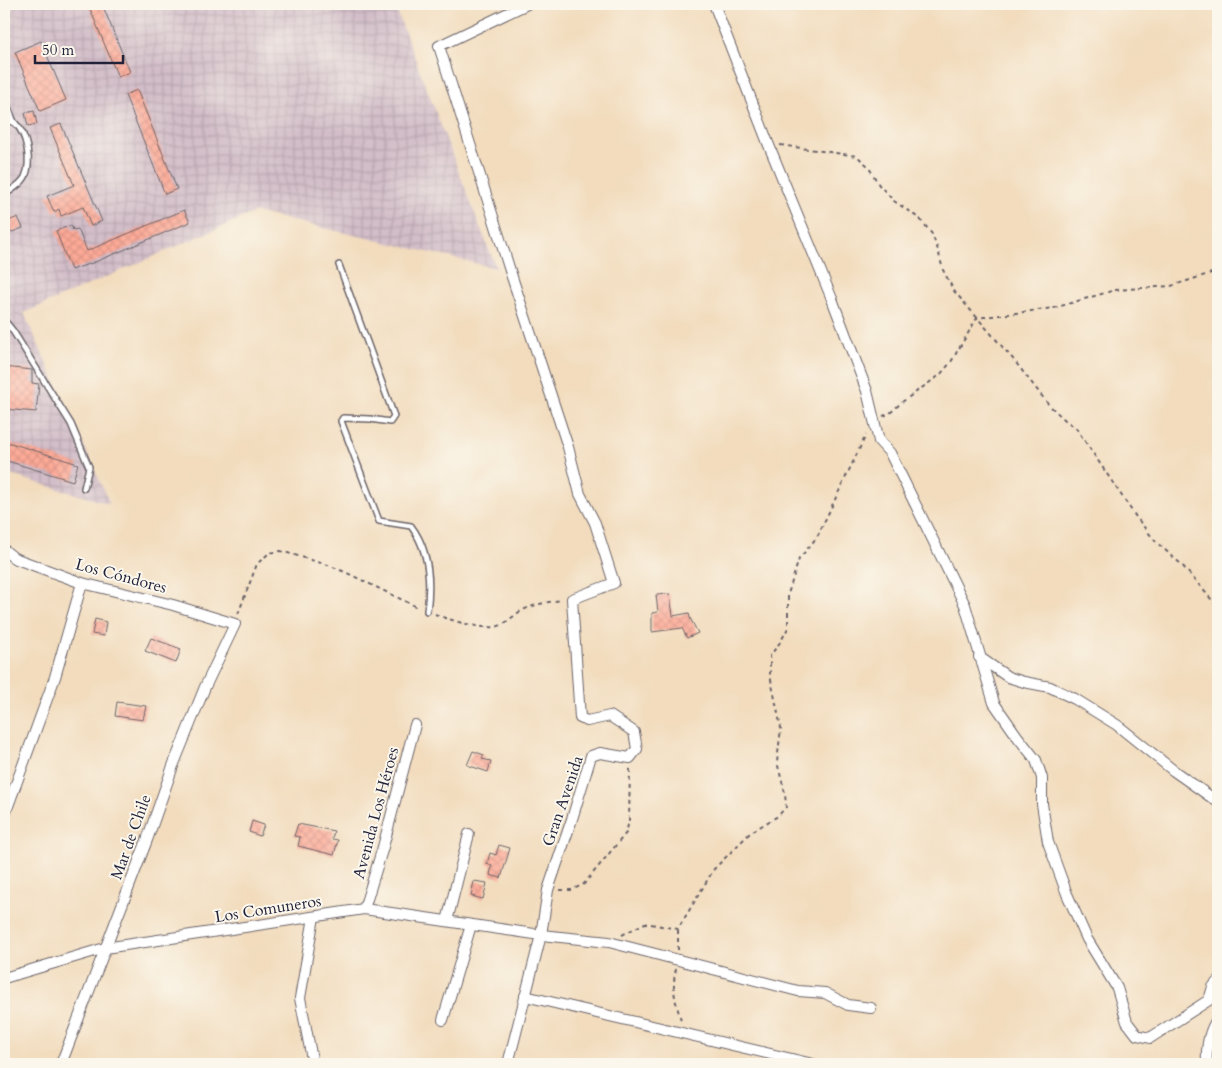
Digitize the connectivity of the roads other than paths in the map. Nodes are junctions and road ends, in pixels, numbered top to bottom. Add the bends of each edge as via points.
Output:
1 (528, 4) edge
2 (714, 4) edge
3 (4, 98) edge
4 (4, 119) edge
5 (14, 122) junction
6 (4, 194) edge
7 (339, 265) dead end
8 (4, 320) edge
9 (84, 488) dead end
10 (4, 550) edge
11 (82, 584) junction
12 (427, 611) road end
13 (235, 624) joint
14 (979, 657) junction
15 (415, 726) dead end
16 (1218, 802) edge
17 (4, 817) edge
18 (470, 834) dead end
19 (364, 909) junction
20 (314, 917) junction
21 (447, 921) junction
22 (471, 925) junction
23 (540, 935) junction
24 (105, 948) junction
25 (4, 978) edge
26 (1218, 982) edge
27 (525, 996) junction
28 (871, 1008) dead end
29 (1218, 1018) edge
30 (443, 1020) dead end
31 (61, 1064) edge
32 (313, 1064) edge
33 (508, 1064) edge
34 (813, 1064) edge
35 (1207, 1064) edge

1 - 23 street, Gran Avenida via 439,46 568,447 580,494 595,523 614,583 572,599 580,718 587,721 610,716 634,732 637,749 630,758 600,753 591,756 548,890
2 - 14 street via 832,299 875,418 879,441 890,453 965,605
3 - 5 lane
4 - 5 lane
5 - 6 lane via 26,147 27,167 21,182
7 - 12 lane via 394,416 390,422 343,418 341,421 379,521 411,526 416,532 428,565 430,590
8 - 9 lane via 71,424 89,467
10 - 11 street, Los Cóndores via 14,558
11 - 13 street, Los Cóndores
11 - 17 street via 55,677
13 - 24 street, Mar de Chile via 173,766
14 - 16 street via 1008,677 1050,687 1075,699 1117,725
14 - 26 street via 994,703 1036,760 1042,778 1048,842 1087,939 1117,988 1127,1022 1137,1035 1150,1038 1209,1000
15 - 19 street, Avenida Los Héroes
18 - 21 street
19 - 20 street, Los Comuneros
19 - 21 street, Los Comuneros
20 - 24 street, Los Comuneros
20 - 32 street via 300,998
21 - 22 street, Los Comuneros
22 - 23 street, Los Comuneros
22 - 30 street
23 - 27 street, Gran Avenida
23 - 28 street, Los Comuneros via 609,942 798,992 825,993 848,1005
24 - 25 street, Los Comuneros
24 - 31 street, Mar de Chile
27 - 33 street, Gran Avenida
27 - 34 street
29 - 35 street via 1209,1038

